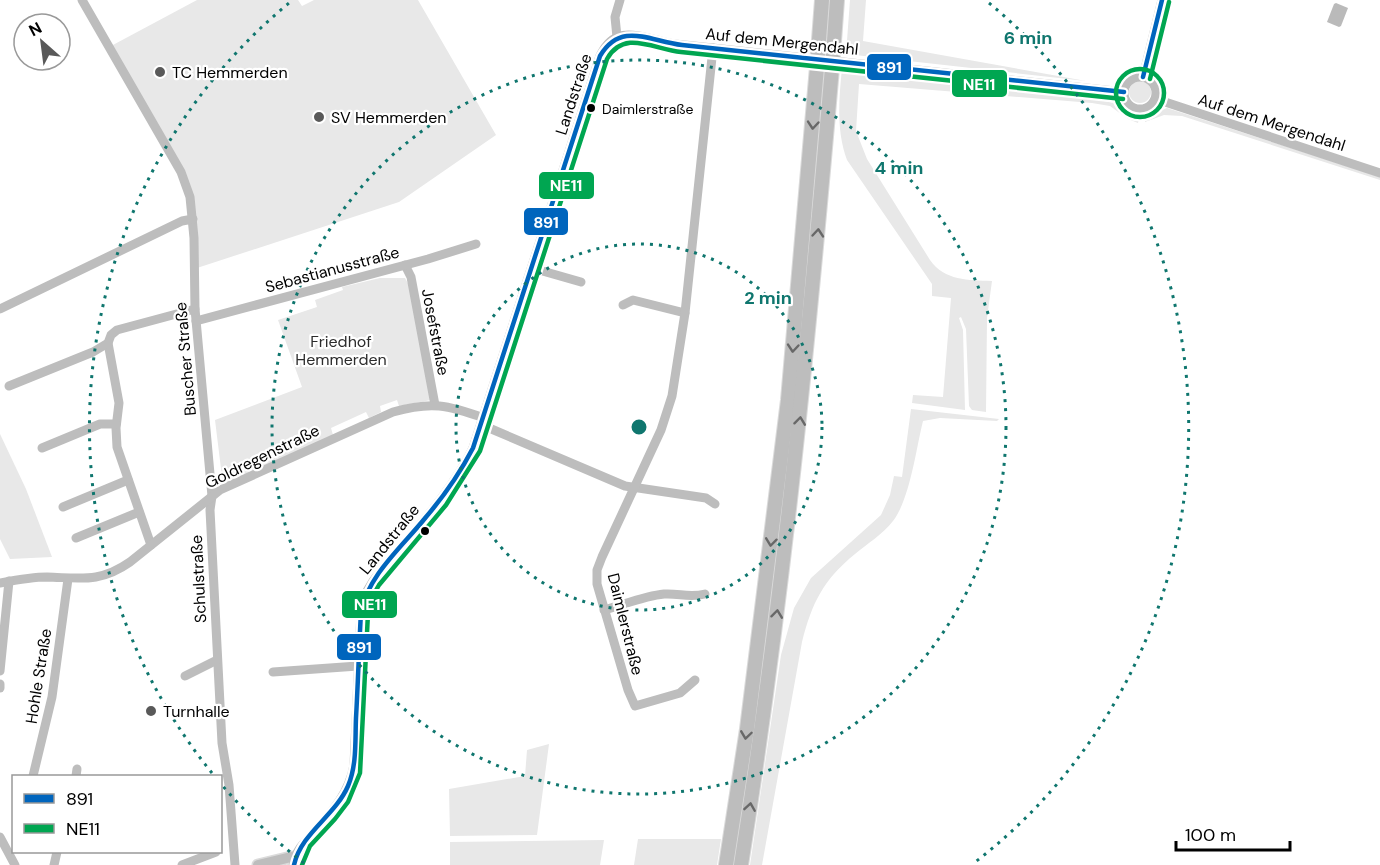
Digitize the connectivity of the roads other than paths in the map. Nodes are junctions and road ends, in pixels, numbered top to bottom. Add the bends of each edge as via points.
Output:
1 (82, 0) edge
2 (620, 0) edge
3 (822, 0) edge
4 (837, 0) edge
5 (1162, 0) edge
6 (617, 37) junction
7 (712, 48) junction
8 (1143, 77) junction
9 (1124, 92) junction
10 (1155, 99) junction
11 (1380, 173) edge
12 (193, 219) junction
13 (476, 244) dead end
14 (405, 265) junction
15 (532, 268) junction
16 (581, 282) dead end
17 (623, 305) dead end
18 (0, 309) edge
19 (195, 309) junction
20 (685, 313) junction
21 (196, 321) junction
22 (108, 343) junction
23 (9, 386) dead end
24 (435, 405) junction
25 (483, 422) junction
26 (116, 424) junction
27 (42, 448) dead end
28 (128, 480) junction
29 (633, 488) junction
30 (212, 496) junction
31 (715, 504) dead end
32 (63, 507) dead end
33 (139, 512) junction
34 (76, 538) dead end
35 (151, 544) junction
36 (68, 579) junction
37 (4, 582) edge
38 (705, 594) dead end
39 (604, 610) junction
40 (217, 660) junction
41 (358, 666) junction
42 (0, 671) edge
43 (273, 672) dead end
44 (185, 676) dead end
45 (695, 680) dead end
46 (33, 775) edge
47 (0, 837) edge
48 (232, 845) junction
49 (222, 849) edge
50 (213, 853) edge
51 (294, 861) edge
52 (15, 865) edge
53 (182, 865) edge
54 (235, 865) edge
55 (258, 865) edge
56 (726, 865) edge
57 (741, 865) edge

1 - 12 street, Buscher Straße via 183,176
2 - 6 street via 615,16
3 -> 56 highway via 788,400
57 -> 4 highway via 798,434
5 - 8 street
6 - 7 street, Auf dem Mergendahl via 630,35
6 - 15 street, Landstraße via 606,45 600,57
7 - 9 street, Auf dem Mergendahl
7 - 20 street, Daimlerstraße
8 - 9 street via 1132,79
8 - 10 street via 1154,85
9 - 10 street via 1129,106 1138,110 1148,108
10 - 11 street, Auf dem Mergendahl
12 - 18 street
12 - 19 street, Buscher Straße
13 - 14 street, Sebastianusstraße
14 - 21 street, Sebastianusstraße
14 - 24 street, Josefstraße via 411,277
15 - 16 street
15 - 25 street, Landstraße
17 - 20 street via 633,300
19 - 21 street, Buscher Straße
19 - 22 street via 117,330
20 - 29 street, Daimlerstraße via 670,405
21 - 30 street, Buscher Straße
22 - 23 street
22 - 26 street via 119,403
24 - 25 street, Goldregenstraße via 452,407
24 - 30 street, Goldregenstraße via 406,408 376,418
25 - 29 street, Goldregenstraße
25 - 41 street, Landstraße via 459,473 366,591
26 - 27 street via 100,424
26 - 28 street via 117,447
28 - 32 street
28 - 33 street
29 - 31 street, Goldregenstraße via 706,498
29 - 39 street, Daimlerstraße via 598,566
30 - 35 street, Goldregenstraße
30 - 40 street, Schulstraße
33 - 34 street
33 - 35 street
35 - 36 street, Goldregenstraße via 109,574
36 - 37 street, Goldregenstraße
36 - 46 street, Hohle Straße via 52,697
37 - 42 street
38 - 39 street via 658,595
39 - 45 street, Daimlerstraße via 635,706 680,693
40 - 44 street
40 - 48 street, Schulstraße
41 - 43 street
41 - 51 street, Landstraße via 351,778 338,806 299,849
47 - 52 street via 10,845
48 - 49 street
48 - 54 street, Schulstraße
50 - 53 street
51 - 55 main road via 279,859

